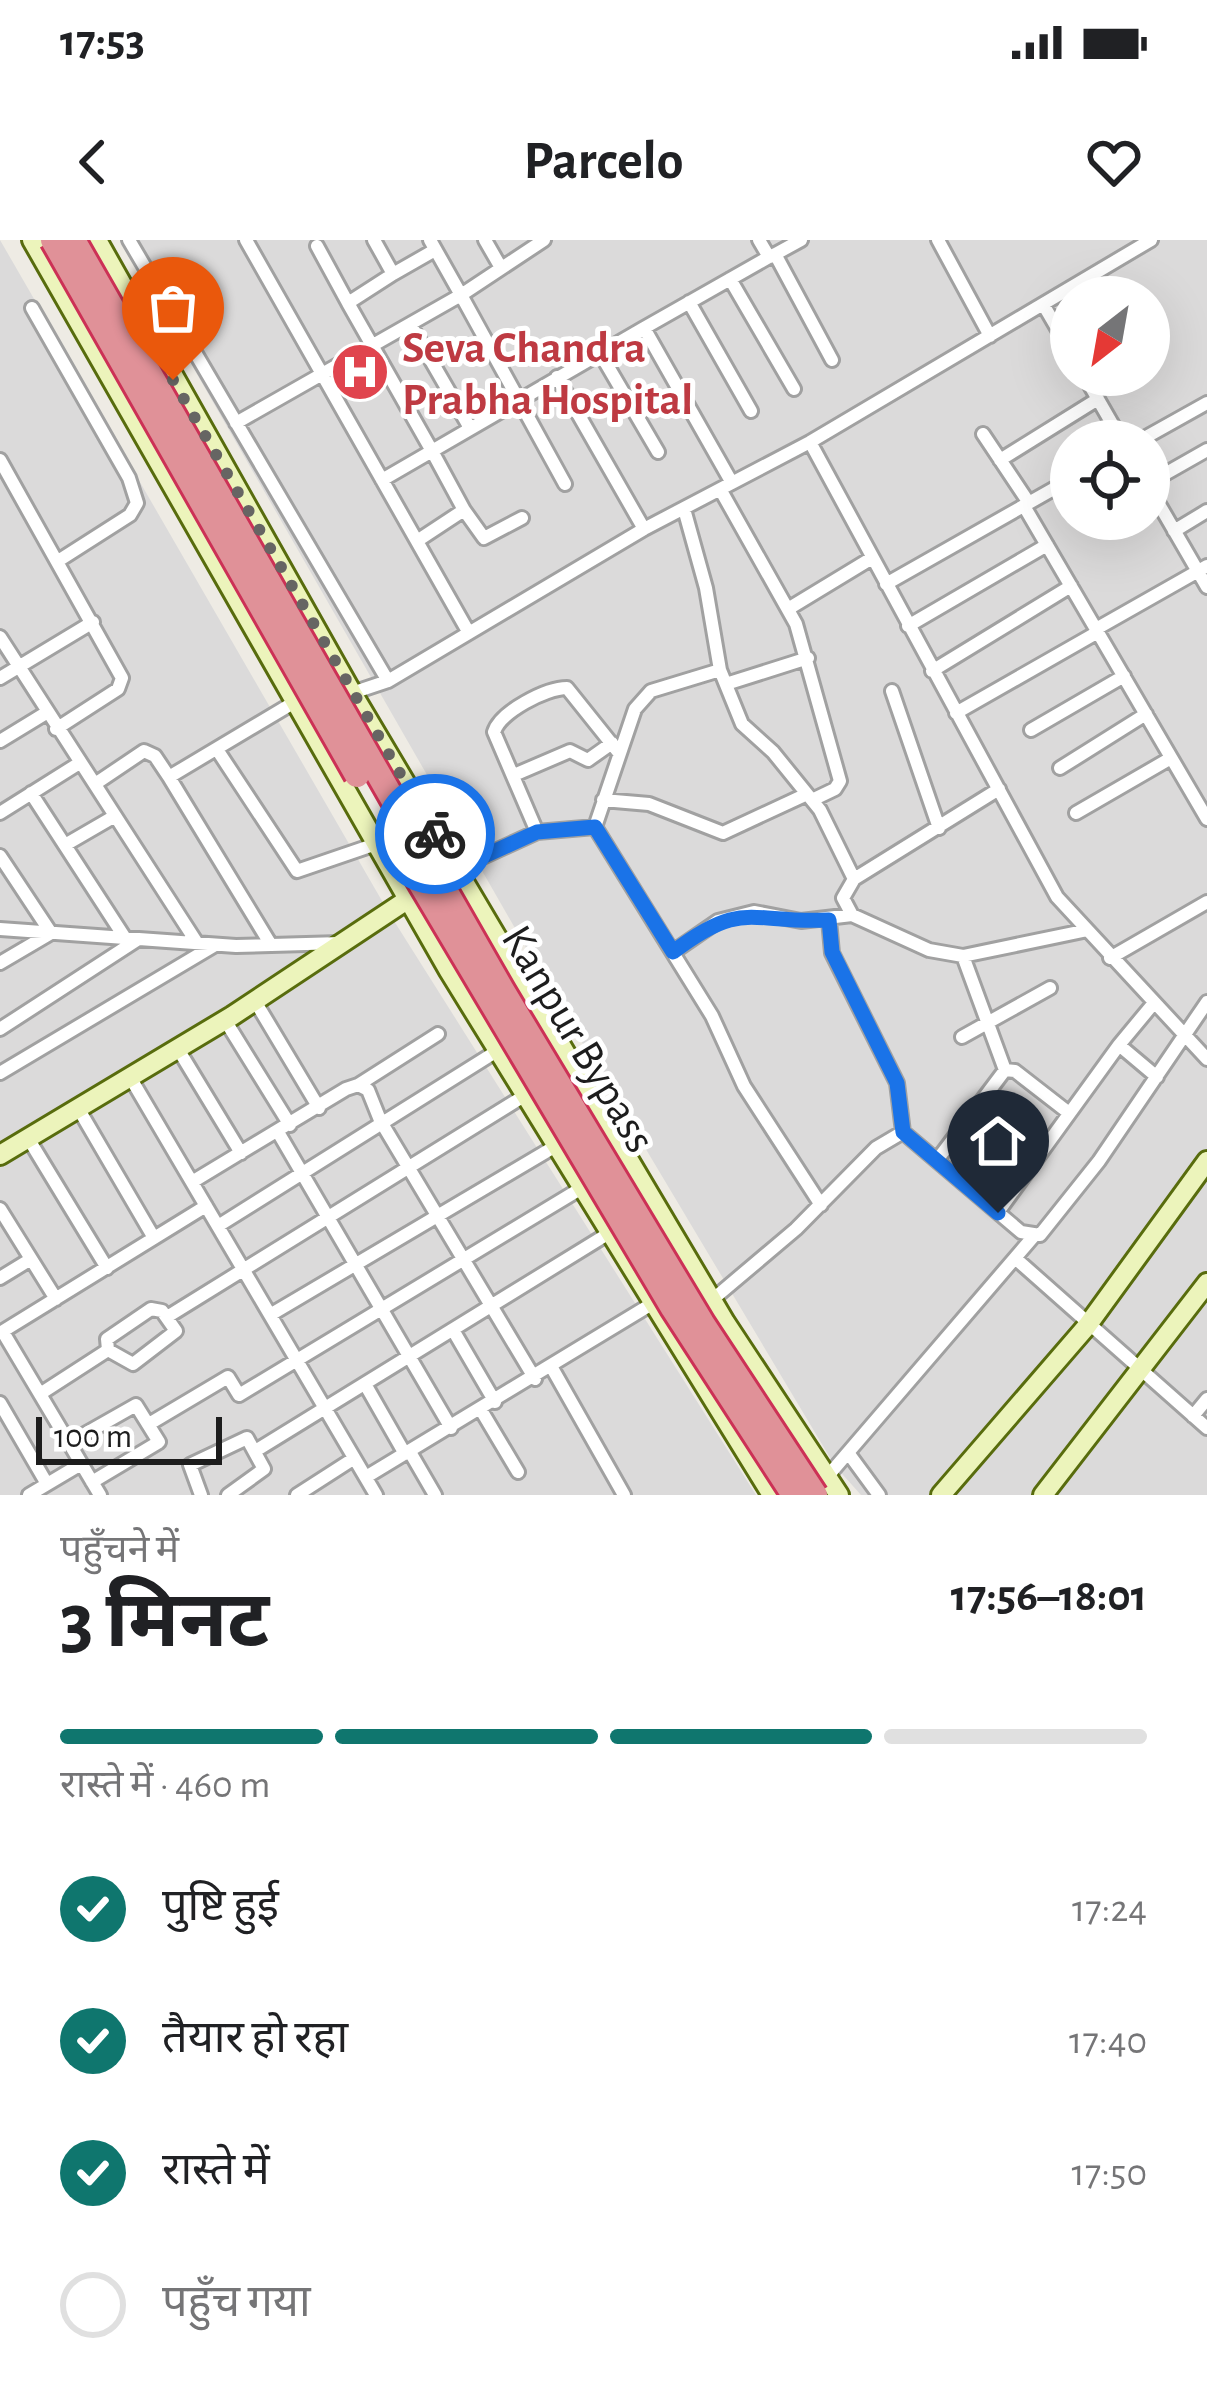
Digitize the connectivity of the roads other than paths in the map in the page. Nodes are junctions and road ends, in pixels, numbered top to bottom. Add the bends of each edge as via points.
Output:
1 (32, 240) edge
2 (53, 240) edge
3 (73, 240) edge
4 (97, 240) edge
5 (129, 240) edge
6 (247, 240) edge
7 (374, 240) edge
8 (485, 240) edge
9 (542, 240) edge
10 (759, 240) edge
11 (801, 240) edge
12 (938, 240) edge
13 (1151, 240) edge
14 (432, 245) edge
15 (316, 246) dead end
16 (772, 256) junction
17 (500, 266) junction
18 (393, 274) junction
19 (730, 279) junction
20 (460, 295) junction
21 (689, 302) junction
22 (348, 303) junction
23 (1043, 304) junction
24 (32, 308) dead end
25 (1050, 316) edge
26 (410, 324) junction
27 (644, 328) junction
28 (990, 336) junction
29 (371, 345) junction
30 (600, 353) junction
31 (832, 360) dead end
32 (322, 374) junction
33 (557, 377) junction
34 (794, 389) dead end
35 (1098, 398) joint
36 (519, 399) junction
37 (1207, 403) edge
38 (751, 411) dead end
39 (1110, 420) edge
40 (236, 423) junction
41 (1170, 424) edge
42 (470, 428) junction
43 (983, 434) dead end
44 (810, 442) junction
45 (1207, 450) edge
46 (432, 451) junction
47 (658, 452) dead end
48 (0, 460) edge
49 (1000, 460) junction
50 (1170, 472) edge
51 (382, 480) junction
52 (565, 484) dead end
53 (726, 486) junction
54 (1050, 491) edge
55 (1026, 504) junction
56 (684, 508) junction
57 (464, 510) junction
58 (1207, 511) edge
59 (522, 518) dead end
60 (1170, 524) edge
61 (644, 529) junction
62 (1174, 531) junction
63 (417, 541) junction
64 (1047, 545) junction
65 (872, 558) junction
66 (58, 561) junction
67 (1202, 569) edge
68 (886, 584) junction
69 (1071, 586) junction
70 (1207, 587) edge
71 (788, 609) junction
72 (92, 622) junction
73 (908, 626) junction
74 (1097, 630) junction
75 (469, 633) junction
76 (0, 637) edge
77 (808, 658) junction
78 (19, 666) junction
79 (932, 671) junction
80 (1124, 676) junction
81 (723, 677) junction
82 (0, 678) edge
83 (388, 681) junction
84 (892, 691) dead end
85 (352, 693) junction
86 (293, 703) junction
87 (46, 713) junction
88 (956, 713) junction
89 (1146, 714) junction
90 (56, 729) junction
91 (1030, 730) dead end
92 (0, 741) edge
93 (615, 748) junction
94 (218, 751) junction
95 (1172, 758) junction
96 (78, 764) junction
97 (1060, 768) dead end
98 (514, 776) junction
99 (169, 777) junction
100 (95, 784) junction
101 (999, 789) junction
102 (32, 793) junction
103 (809, 797) junction
104 (603, 800) junction
105 (0, 813) edge
106 (1076, 813) dead end
107 (115, 816) junction
108 (1207, 819) edge
109 (595, 827) junction
110 (939, 828) junction
111 (537, 832) junction
112 (376, 844) junction
113 (65, 845) junction
114 (0, 856) edge
115 (456, 869) junction
116 (854, 879) junction
117 (408, 899) junction
118 (1207, 902) edge
119 (852, 915) junction
120 (829, 920) junction
121 (0, 929) edge
122 (1083, 931) junction
123 (50, 933) junction
124 (132, 939) junction
125 (342, 943) junction
126 (197, 944) junction
127 (216, 945) junction
128 (272, 945) junction
129 (673, 952) junction
130 (963, 956) junction
131 (1110, 958) junction
132 (0, 963) edge
133 (1050, 988) dead end
134 (255, 1001) junction
135 (1207, 1002) edge
136 (1153, 1004) junction
137 (225, 1020) junction
138 (983, 1023) junction
139 (0, 1029) edge
140 (438, 1034) dead end
141 (962, 1037) dead end
142 (1183, 1037) junction
143 (1119, 1046) junction
144 (178, 1048) junction
145 (497, 1051) junction
146 (1207, 1059) edge
147 (1005, 1070) junction
148 (0, 1073) edge
149 (130, 1077) junction
150 (1157, 1078) junction
151 (358, 1085) junction
152 (524, 1096) junction
153 (78, 1108) junction
154 (319, 1108) junction
155 (1069, 1113) junction
156 (380, 1120) junction
157 (284, 1128) junction
158 (903, 1132) junction
159 (28, 1138) junction
160 (554, 1147) junction
161 (241, 1154) junction
162 (0, 1155) edge
163 (938, 1160) junction
164 (1207, 1161) edge
165 (408, 1165) junction
166 (303, 1175) junction
167 (192, 1182) junction
168 (580, 1190) junction
169 (821, 1205) junction
170 (206, 1206) junction
171 (0, 1209) edge
172 (440, 1213) junction
173 (998, 1213) junction
174 (327, 1221) junction
175 (218, 1226) junction
176 (606, 1235) junction
177 (1033, 1237) junction
178 (154, 1238) junction
179 (466, 1257) junction
180 (1015, 1258) junction
181 (31, 1259) junction
182 (354, 1264) junction
183 (107, 1268) junction
184 (244, 1271) junction
185 (0, 1278) edge
186 (1207, 1283) edge
187 (56, 1299) junction
188 (712, 1300) junction
189 (650, 1305) junction
190 (490, 1307) junction
191 (378, 1308) junction
192 (270, 1315) junction
193 (167, 1317) junction
194 (1088, 1326) junction
195 (453, 1330) junction
196 (2, 1332) edge
197 (108, 1350) junction
198 (409, 1357) junction
199 (295, 1358) junction
200 (552, 1368) junction
201 (1141, 1372) junction
202 (535, 1379) junction
203 (365, 1384) junction
204 (40, 1394) junction
205 (1207, 1399) edge
206 (495, 1402) junction
207 (0, 1403) edge
208 (325, 1408) junction
209 (481, 1410) junction
210 (1192, 1416) junction
211 (148, 1424) junction
212 (451, 1428) junction
213 (1207, 1429) edge
214 (70, 1443) junction
215 (257, 1450) junction
216 (408, 1453) junction
217 (849, 1454) junction
218 (353, 1459) junction
219 (81, 1464) junction
220 (518, 1472) dead end
221 (47, 1484) junction
222 (821, 1486) edge
223 (96, 1488) edge
224 (371, 1489) edge
225 (199, 1490) edge
226 (622, 1490) edge
227 (766, 1493) edge
228 (29, 1495) edge
229 (179, 1495) edge
230 (228, 1495) edge
231 (297, 1495) edge
232 (435, 1495) edge
233 (604, 1495) edge
234 (794, 1495) edge
235 (839, 1495) edge
236 (879, 1495) edge
237 (941, 1495) edge
238 (1043, 1495) edge

1 - 86 main road
2 - 234 highway, Kanpur Bypass, bridge via 492,1008
3 - 222 highway, Kanpur Bypass, bridge via 491,972 702,1323
4 - 85 main road
5 - 40 street
6 - 32 street
7 - 18 street
8 - 17 street
9 - 17 street
10 - 16 street
11 - 16 street
12 - 28 street
13 - 23 street
14 - 18 street
14 - 20 street
15 - 22 street
16 - 19 street
16 - 31 street
17 - 20 street
18 - 22 street
19 - 21 street
19 - 34 street
20 - 26 street
20 - 36 street
21 - 27 street
21 - 38 street
22 - 29 street
23 - 25 street
23 - 28 street
24 - 66 street via 137,503
26 - 29 street
26 - 42 street
27 - 30 street
27 - 53 street
28 - 44 street
29 - 32 street
29 - 46 street
30 - 33 street
30 - 47 street
32 - 40 street
32 - 51 street
33 - 36 street
33 - 61 street
35 - 39 street
35 - 49 street
36 - 42 street
36 - 52 street
37 - 41 street
40 - 83 street
42 - 46 street
43 - 49 street
44 - 53 street
44 - 65 street
45 - 50 street
46 - 51 street
46 - 57 street
48 - 66 street
49 - 55 street
51 - 63 street
53 - 56 street
53 - 71 street
54 - 55 street
55 - 64 street
55 - 68 street
56 - 61 street
56 - 81 street
57 - 59 street via 484,538
57 - 63 street
58 - 62 street
60 - 62 street
61 - 75 street
62 - 67 street
63 - 75 street
64 - 69 street
64 - 73 street
65 - 68 street
65 - 71 street
66 - 72 street
67 - 70 street
67 - 74 street
68 - 73 street
69 - 74 street
69 - 79 street
71 - 77 street
72 - 78 street
72 - 90 street via 121,684
73 - 79 street
74 - 80 street
74 - 88 street
75 - 83 street
76 - 78 street
77 - 81 street
77 - 103 street via 840,782
78 - 82 street
78 - 87 street
79 - 88 street
80 - 89 street
80 - 91 street
81 - 93 street via 651,691
81 - 103 street via 748,734
83 - 85 street
84 - 110 street
85 - 115 main road
86 - 94 street
86 - 112 main road
87 - 90 street
87 - 92 street
88 - 101 street
89 - 95 street
89 - 97 street
90 - 96 street
93 - 98 street via 588,760 571,751
93 - 98 street via 574,691 554,689 495,726
93 - 104 street
94 - 99 street
94 - 112 street via 297,871
95 - 106 street
95 - 108 street
96 - 100 street
96 - 102 street
98 - 111 street
99 - 100 street via 144,751
99 - 128 street
100 - 107 street
101 - 110 street
101 - 122 street
102 - 105 street
102 - 113 street
103 - 104 street via 724,833 649,804
103 - 116 street
104 - 109 street
107 - 113 street
107 - 126 street
109 - 111 street
109 - 129 street
110 - 116 street
111 - 115 street
112 - 117 main road
113 - 124 street
114 - 123 street
115 - 117 main road
115 - 188 main road
116 - 119 street via 843,898
117 - 125 main road
117 - 145 main road
118 - 131 street
119 - 120 street
119 - 130 street via 929,950
120 - 129 street via 730,916
120 - 158 street via 832,952 897,1083
121 - 123 street
122 - 130 street
122 - 131 street
123 - 124 street
123 - 132 street
124 - 126 street
124 - 139 street
125 - 128 street
125 - 134 main road
126 - 127 street
127 - 128 street
127 - 148 street
129 - 169 street via 744,1086
130 - 138 street
131 - 136 street
133 - 138 street
134 - 137 main road
134 - 154 street
135 - 142 street
136 - 142 street
136 - 143 street
137 - 144 main road
137 - 157 street
138 - 141 street
138 - 147 street
140 - 151 street
142 - 146 street
142 - 150 street
143 - 150 street
143 - 155 street
144 - 149 main road
144 - 161 street
145 - 152 main road
145 - 156 street
147 - 155 street
147 - 163 street
149 - 153 main road
149 - 167 street
150 - 177 street via 1047,1230
151 - 154 street
151 - 156 street via 375,1098
152 - 160 main road
152 - 165 street
153 - 159 main road
153 - 178 street
154 - 157 street
155 - 173 street
156 - 165 street
156 - 166 street
157 - 161 street
157 - 166 street
158 - 163 street
158 - 169 street via 876,1148
159 - 162 main road
159 - 183 street
160 - 168 main road
160 - 172 street
161 - 167 street
163 - 173 street
164 - 194 main road
165 - 172 street
165 - 174 street
166 - 174 street
166 - 175 street
167 - 170 street
168 - 176 main road
168 - 179 street
169 - 188 street
170 - 175 street
170 - 178 street
171 - 181 street
172 - 179 street
172 - 182 street
173 - 177 street
174 - 182 street
174 - 184 street
175 - 184 street
176 - 189 main road
176 - 190 street
177 - 180 street
178 - 183 street
179 - 190 street
179 - 191 street
180 - 194 street
180 - 217 street
181 - 185 street
181 - 187 street
182 - 191 street
182 - 192 street
183 - 187 street
184 - 192 street
184 - 193 street
186 - 201 main road
187 - 196 street
188 - 222 main road
189 - 200 street
189 - 227 main road
190 - 195 street
190 - 202 street
191 - 198 street
191 - 199 street
192 - 199 street
193 - 197 street via 152,1310 106,1339
193 - 197 street via 174,1337 133,1364
194 - 201 street
194 - 237 main road
195 - 198 street
195 - 206 street
196 - 204 street
197 - 204 street
198 - 203 street
198 - 212 street
199 - 208 street
199 - 211 street via 239,1395 228,1377
200 - 202 street
200 - 226 street
201 - 210 street
201 - 238 main road
202 - 206 street
203 - 208 street
203 - 216 street
204 - 214 street
205 - 210 street
206 - 209 street
207 - 221 street
208 - 215 street
208 - 218 street
209 - 212 street
209 - 220 street
210 - 213 street
211 - 214 street via 136,1405
211 - 223 street via 159,1442
212 - 216 street
214 - 219 street
215 - 225 street via 243,1437 193,1462
215 - 230 street via 261,1472
216 - 224 street
216 - 232 street
217 - 222 street
217 - 236 street
218 - 224 street
218 - 231 street
219 - 221 street
219 - 223 street
221 - 228 street
222 - 235 main road
225 - 229 street
226 - 233 street

